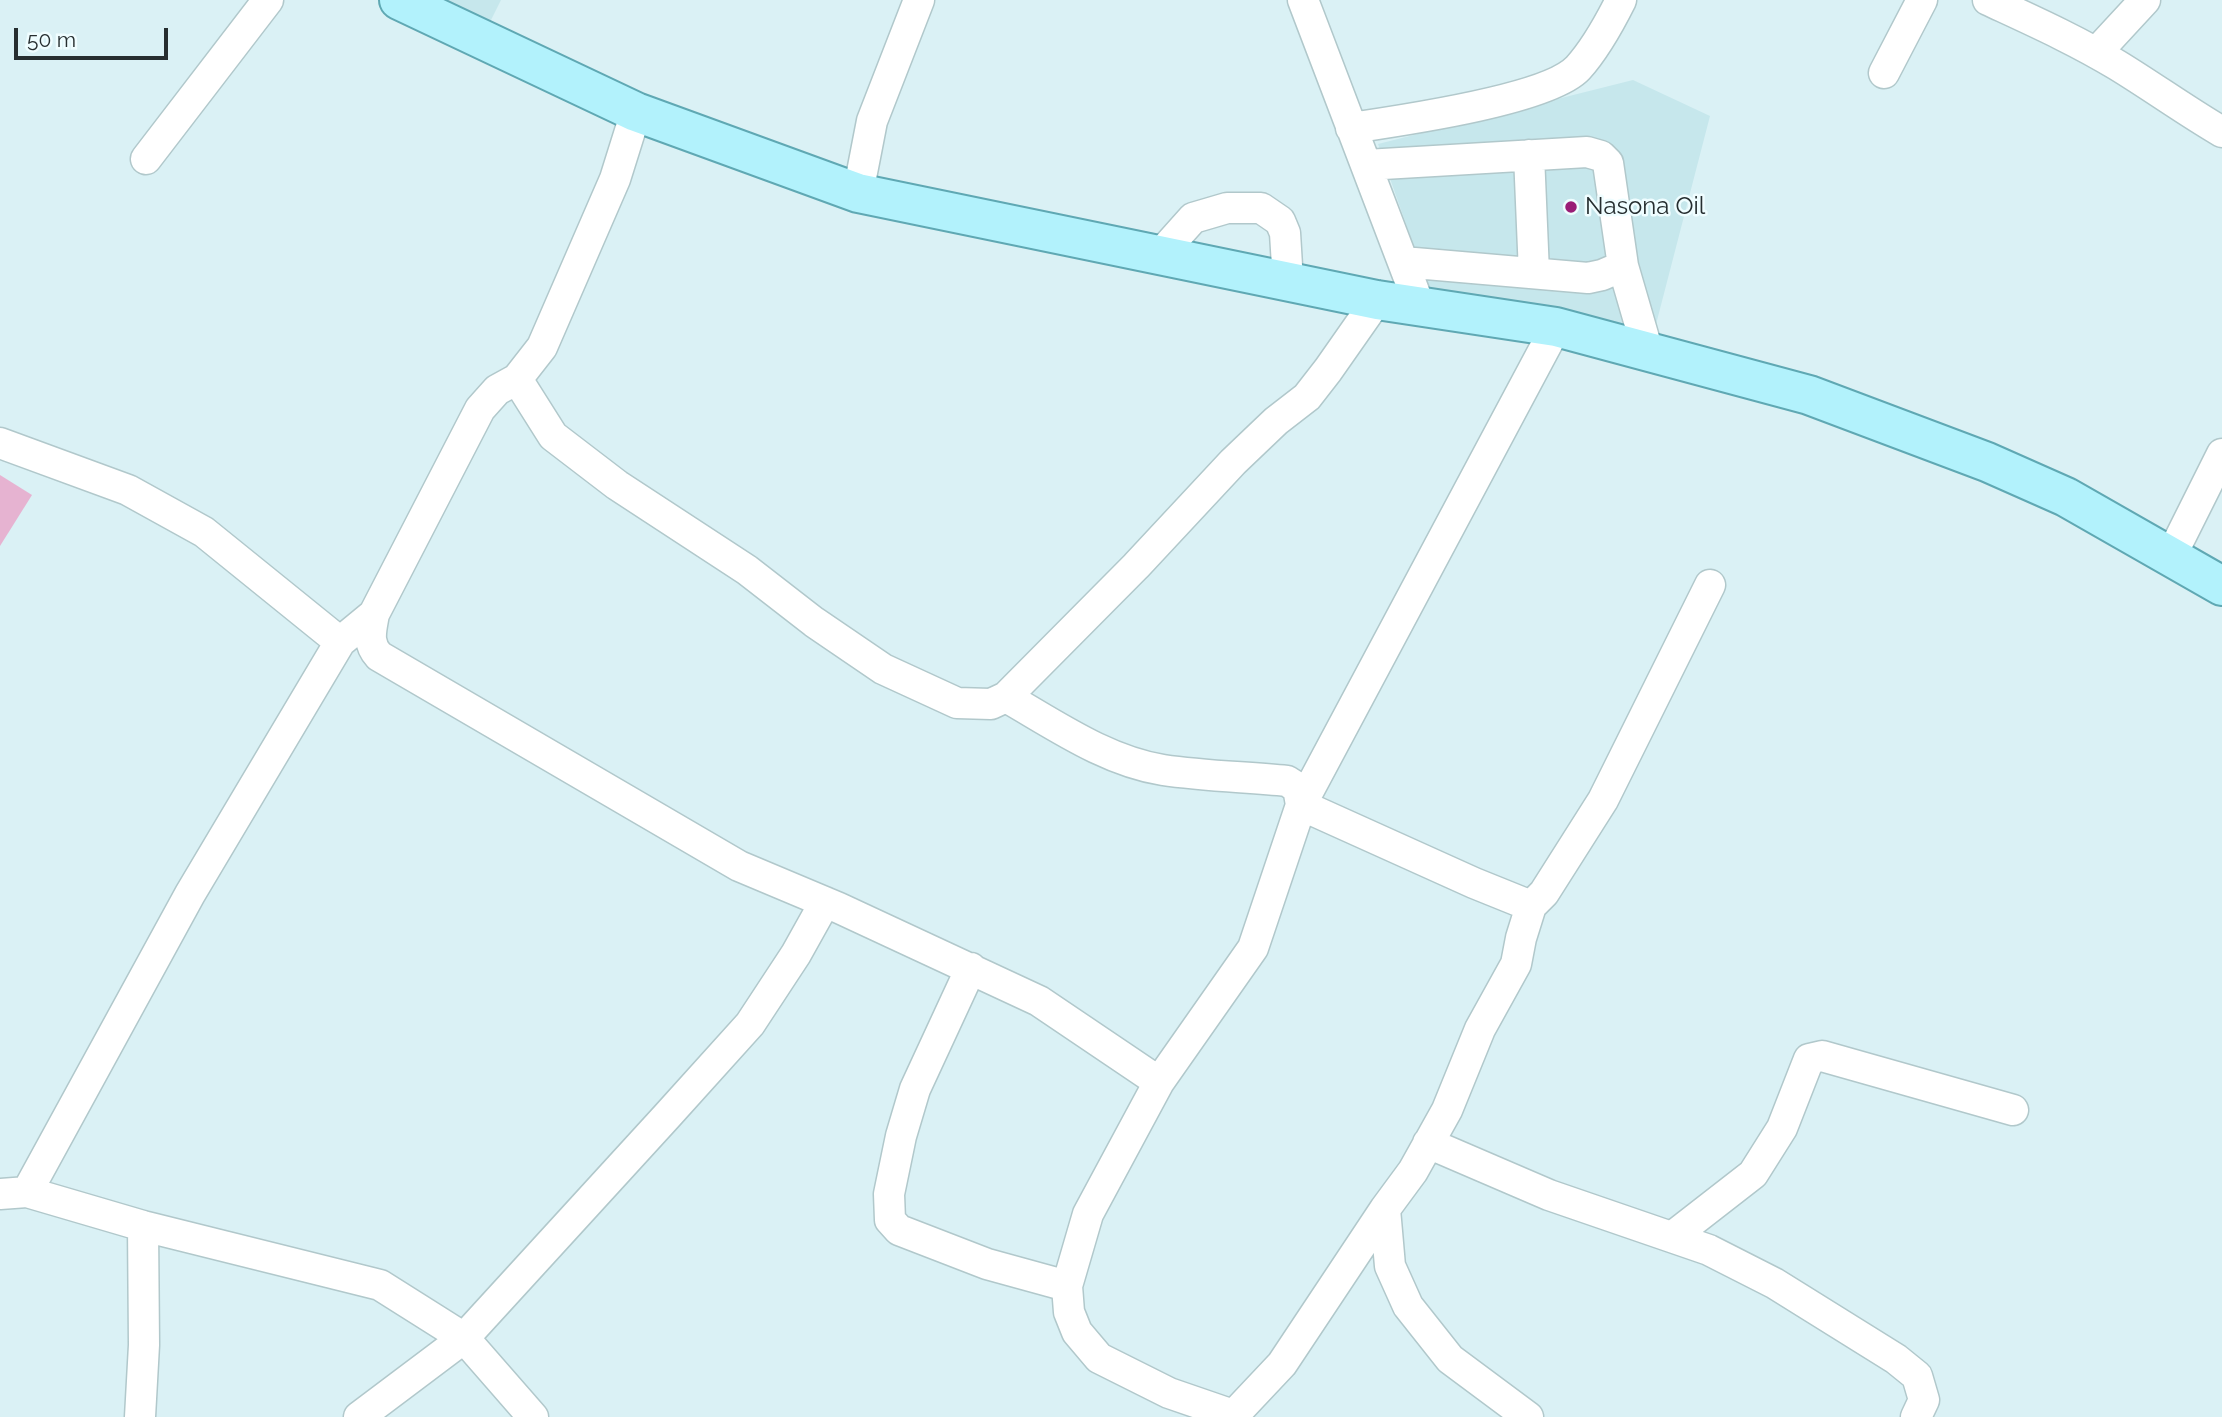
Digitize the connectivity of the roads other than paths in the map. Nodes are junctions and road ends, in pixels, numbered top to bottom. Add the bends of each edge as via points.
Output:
1 (268, 0) edge
2 (399, 0) edge
3 (919, 0) edge
4 (1303, 0) edge
5 (1621, 0) edge
6 (1922, 0) edge
7 (1987, 0) edge
8 (2146, 0) edge
9 (448, 11) edge
10 (2096, 53) junction
11 (1884, 73) dead end
12 (636, 112) junction
13 (1352, 128) junction
14 (2222, 132) edge
15 (1530, 155) junction
16 (146, 159) dead end
17 (1366, 165) junction
18 (858, 193) junction
19 (1159, 256) junction
20 (1403, 262) junction
21 (1623, 265) junction
22 (1534, 274) junction
23 (1288, 282) junction
24 (1377, 300) junction
25 (1420, 307) junction
26 (1556, 327) junction
27 (1648, 352) junction
28 (517, 379) junction
29 (0, 443) edge
30 (2222, 454) edge
31 (2171, 556) junction
32 (1710, 585) dead end
33 (2222, 586) edge
34 (374, 614) junction
35 (340, 642) junction
36 (1006, 697) junction
37 (1301, 805) junction
38 (825, 902) junction
39 (1531, 906) junction
40 (971, 968) junction
41 (1159, 1082) junction
42 (2013, 1110) dead end
43 (1428, 1143) junction
44 (13, 1193) edge
45 (1385, 1209) junction
46 (143, 1226) junction
47 (1672, 1237) junction
48 (1067, 1286) junction
49 (464, 1338) junction
50 (507, 1406) edge
51 (1232, 1416) edge
52 (140, 1417) edge
53 (359, 1417) edge
54 (533, 1417) edge
55 (1528, 1417) edge
56 (1916, 1417) edge

1 - 16 street
2 - 9 main road
3 - 18 street via 872,121
4 - 13 street
5 - 13 street via 1577,70 1548,86 1426,117
6 - 11 street
7 - 10 street
8 - 10 street
9 - 12 main road
10 - 14 street
12 - 18 main road
12 - 28 street via 615,179 542,347
13 - 17 street
15 - 17 street
15 - 21 street via 1587,152 1608,163
15 - 22 street
17 - 20 street
18 - 19 main road
19 - 23 main road
19 - 23 street via 1193,219 1227,208 1261,208 1280,221 1285,233
20 - 22 street
20 - 25 street
21 - 22 street via 1588,278
21 - 27 street
23 - 24 main road
24 - 25 main road
24 - 36 street via 1307,397 1233,462
25 - 26 main road
26 - 27 main road
26 - 37 street
27 - 31 main road via 1809,395 1987,462 2066,497
28 - 34 street via 497,390 480,409
28 - 36 street via 552,436 883,669 957,703 991,704
29 - 35 street via 128,491 204,532
30 - 31 street
31 - 33 main road
32 - 39 street via 1603,800
34 - 35 street
34 - 38 street via 370,638 379,656 739,866
35 - 44 street
36 - 37 street via 1093,747 1161,770 1287,780 1298,788
37 - 39 street
37 - 41 street via 1253,948
38 - 40 street
38 - 49 street via 750,1024
39 - 43 street via 1516,964 1480,1029 1447,1110
40 - 41 street via 1039,1001
40 - 48 street via 915,1089 889,1194 890,1220 899,1230 987,1264
41 - 48 street via 1088,1214
42 - 47 street via 1822,1056 1809,1059 1782,1128 1753,1174
43 - 45 street
43 - 47 street via 1549,1195
44 - 46 street
45 - 51 street via 1282,1364
45 - 55 street via 1390,1266 1408,1306 1450,1359
46 - 49 street via 380,1285
46 - 52 street
47 - 56 street via 1774,1283 1896,1359 1917,1376 1924,1400
48 - 51 street via 1069,1312 1077,1332 1099,1358 1169,1393
49 - 50 street
49 - 53 street
50 - 54 street

